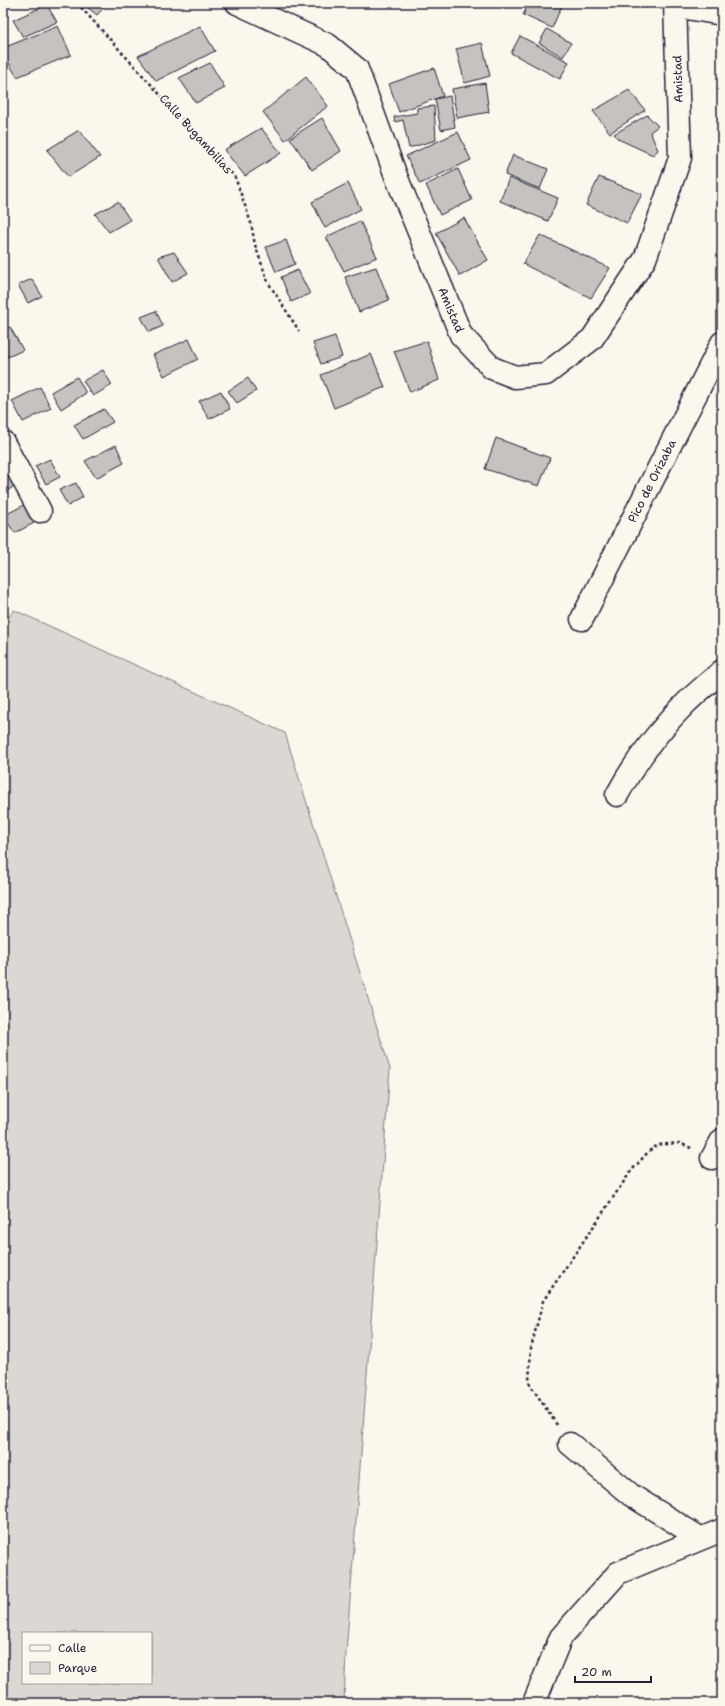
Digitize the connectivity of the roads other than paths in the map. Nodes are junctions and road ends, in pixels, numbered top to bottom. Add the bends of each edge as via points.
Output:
1 (237, 3) edge
2 (675, 4) edge
3 (722, 14) edge
4 (722, 343) edge
5 (3, 442) edge
6 (40, 511) dead end
7 (582, 619) dead end
8 (722, 671) edge
9 (617, 795) dead end
10 (570, 1444) road end
11 (722, 1530) edge
12 (700, 1538) junction
13 (534, 1703) edge

1 - 2 street, Amistad via 328,45 357,69 396,176 461,335 492,368 515,377 546,374 592,339 645,260 680,158
2 - 3 street
4 - 7 street, Pico de Orizaba
5 - 6 street
8 - 9 street via 685,703 664,727 638,760
10 - 12 street via 631,1495
11 - 12 street
12 - 13 street via 618,1573 561,1637

